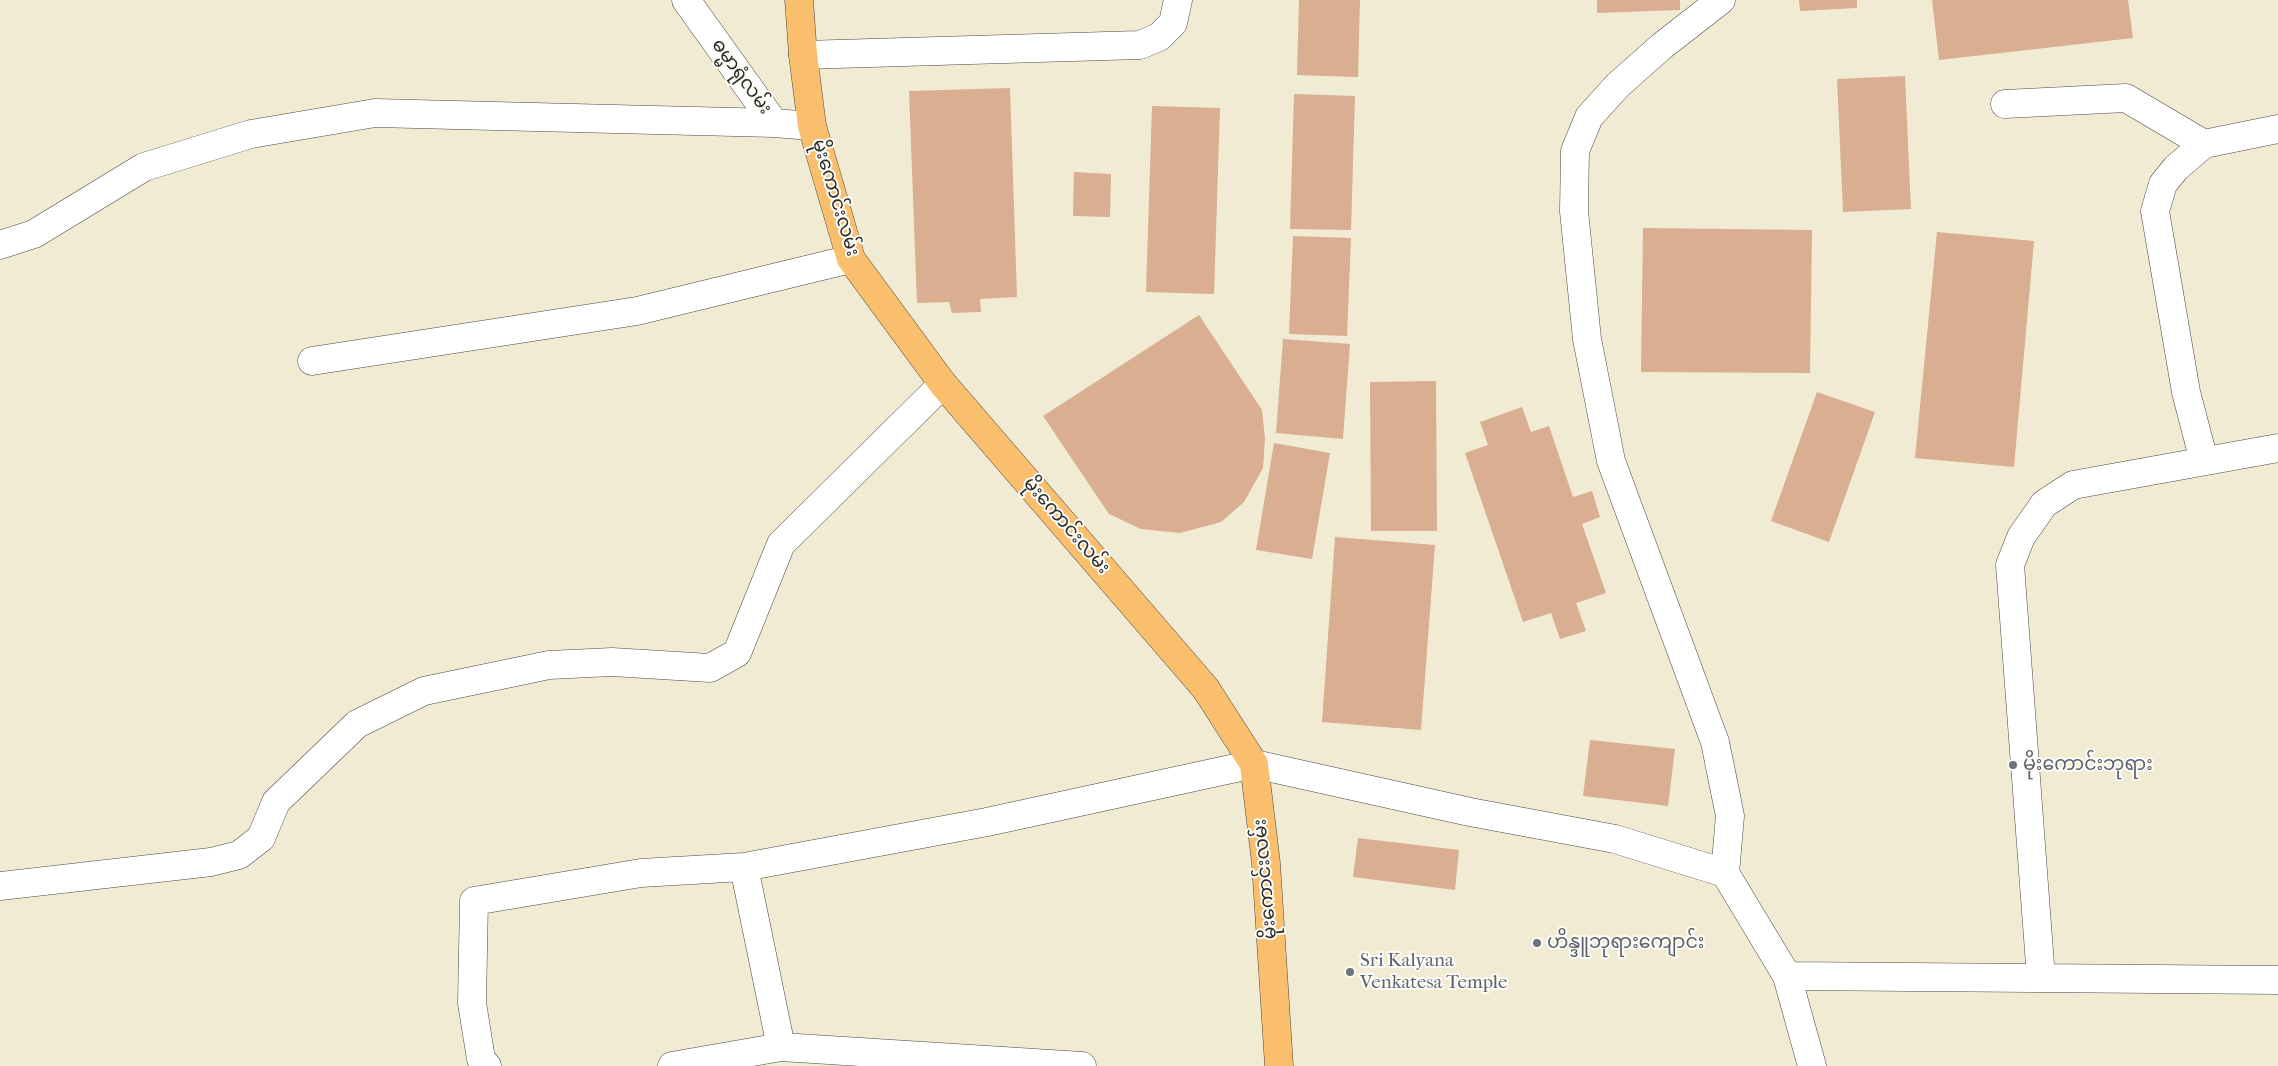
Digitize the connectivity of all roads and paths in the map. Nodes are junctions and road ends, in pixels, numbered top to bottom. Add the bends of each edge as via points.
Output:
1 (686, 0) edge
2 (799, 0) edge
3 (1178, 0) edge
4 (1721, 0) edge
5 (803, 55) junction
6 (2006, 104) dead end
7 (774, 123) junction
8 (812, 126) junction
9 (2278, 129) edge
10 (2204, 144) junction
11 (0, 244) edge
12 (851, 259) junction
13 (312, 361) dead end
14 (943, 384) junction
15 (2278, 448) edge
16 (2204, 461) junction
17 (1254, 764) junction
18 (744, 867) junction
19 (1725, 873) junction
20 (0, 886) edge
21 (1787, 976) junction
22 (2041, 978) junction
23 (2278, 980) edge
24 (781, 1047) junction
25 (711, 1062) edge
26 (487, 1066) edge
27 (672, 1066) edge
28 (1082, 1066) edge
29 (1279, 1066) edge
30 (1812, 1066) edge

1 - 7 street, ဓမ္မာရုံလမ်း
2 - 5 main road, မိုးကောင်းလမ်း
3 - 5 street via 1174,23 1159,37 1140,45
4 - 19 street via 1625,79 1589,118 1575,151 1574,211 1587,339 1612,461 1715,742 1730,816
5 - 8 main road, မိုးကောင်းလမ်း
6 - 10 street via 2126,98
7 - 8 street, ဓမ္မာရုံလမ်း
7 - 11 street via 375,113 251,134 144,167 34,234
8 - 12 main road, မိုးကောင်းလမ်း
9 - 10 street
10 - 16 street via 2163,184 2155,210 2186,392
12 - 13 street via 637,311
12 - 14 main road, မိုးကောင်းလမ်း
14 - 17 main road, မိုးကောင်းလမ်း via 1206,689
14 - 20 street via 781,544 737,653 710,668 612,662 549,665 424,690 357,724 276,802 261,838 239,855 211,862
15 - 16 street
16 - 22 street via 2073,485 2044,504 2021,537 2010,565
17 - 18 street via 987,822
17 - 19 street via 1470,812 1615,839
17 - 29 main road, မိုးကောင်းလမ်း via 1266,863
18 - 24 street
18 - 26 street via 641,873 474,900 472,1003 481,1059
19 - 21 street
21 - 22 street
21 - 30 street
22 - 23 street
24 - 25 street
24 - 28 street
25 - 27 street

